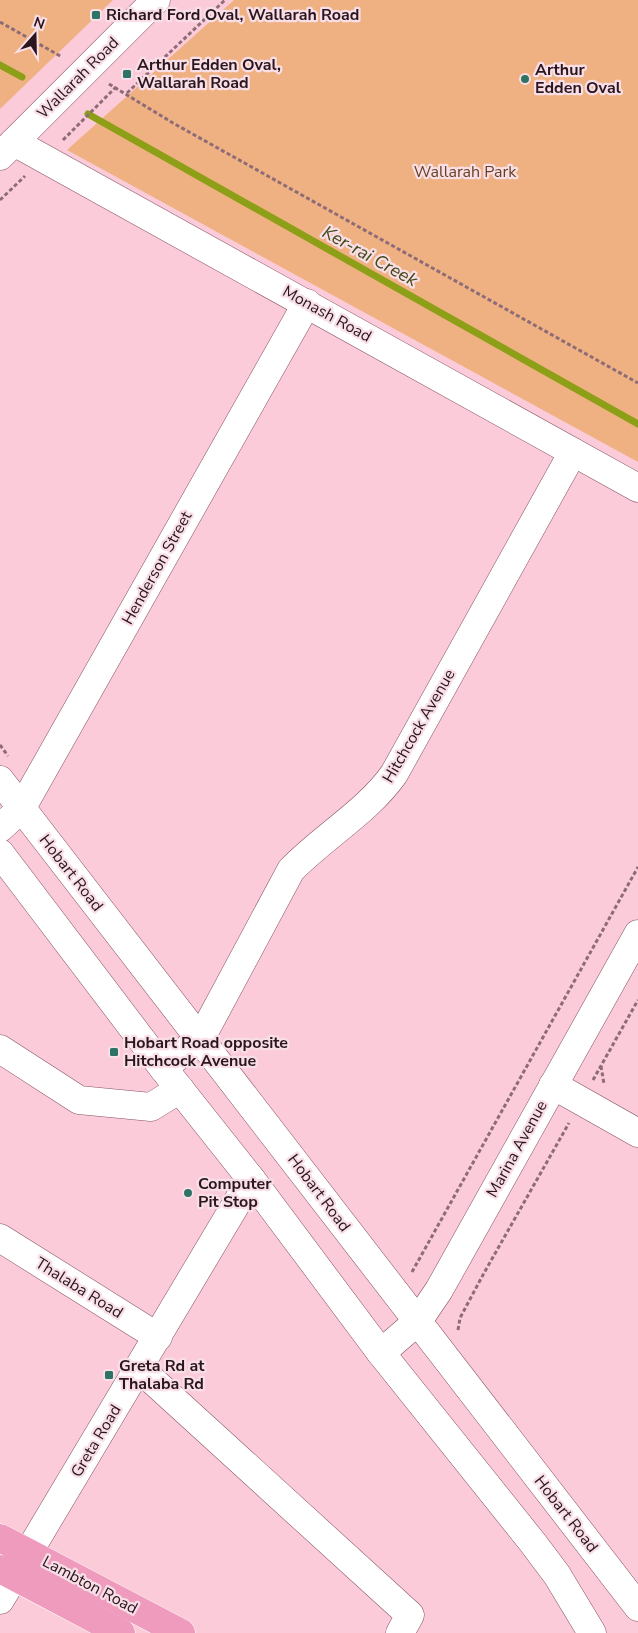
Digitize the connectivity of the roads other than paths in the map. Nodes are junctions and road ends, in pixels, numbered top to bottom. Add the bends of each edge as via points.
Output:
1 (156, 0) edge
2 (7, 149) edge
3 (307, 303) junction
4 (573, 452) junction
5 (638, 488) edge
6 (0, 780) edge
7 (21, 809) junction
8 (0, 828) edge
9 (0, 853) edge
10 (638, 934) edge
11 (201, 1038) junction
12 (0, 1049) edge
13 (171, 1078) junction
14 (553, 1085) junction
15 (638, 1133) edge
16 (251, 1179) junction
17 (0, 1238) edge
18 (418, 1321) junction
19 (158, 1337) junction
20 (381, 1353) junction
21 (139, 1368) junction
22 (0, 1538) edge
23 (30, 1553) junction
24 (7, 1572) edge
25 (0, 1600) edge
26 (638, 1607) edge
27 (121, 1633) edge
28 (181, 1633) edge
29 (400, 1633) edge
30 (592, 1633) edge

1 - 2 street, Wallarah Road
2 - 3 street, Monash Road
3 - 4 street, Monash Road
3 - 7 street, Henderson Street
4 - 5 street, Monash Road
4 - 11 street, Hitchcock Avenue via 394,774 380,794 291,870
6 - 7 street, Hobart Road
7 - 8 street, Henderson Street
7 - 11 street, Hobart Road
9 - 13 street
10 - 14 street, Marina Avenue
11 - 13 street, Hitchcock Avenue
11 - 18 street, Hobart Road
12 - 13 street, Hitchcock Avenue via 79,1100 151,1107
13 - 16 street
14 - 15 street
14 - 18 street, Marina Avenue via 439,1290
16 - 19 street, Greta Road
16 - 20 street
17 - 19 street, Thalaba Road
18 - 20 street, Marina Avenue
18 - 26 street, Hobart Road
19 - 21 street, Greta Road
20 - 30 street via 534,1543
21 - 23 street, Greta Road
21 - 29 street via 410,1615
22 - 23 main road, Lambton Road
23 - 24 street, Greta Road
23 - 28 main road, Lambton Road
24 - 25 street, Greta Road
24 - 27 main road, Lambton Road

